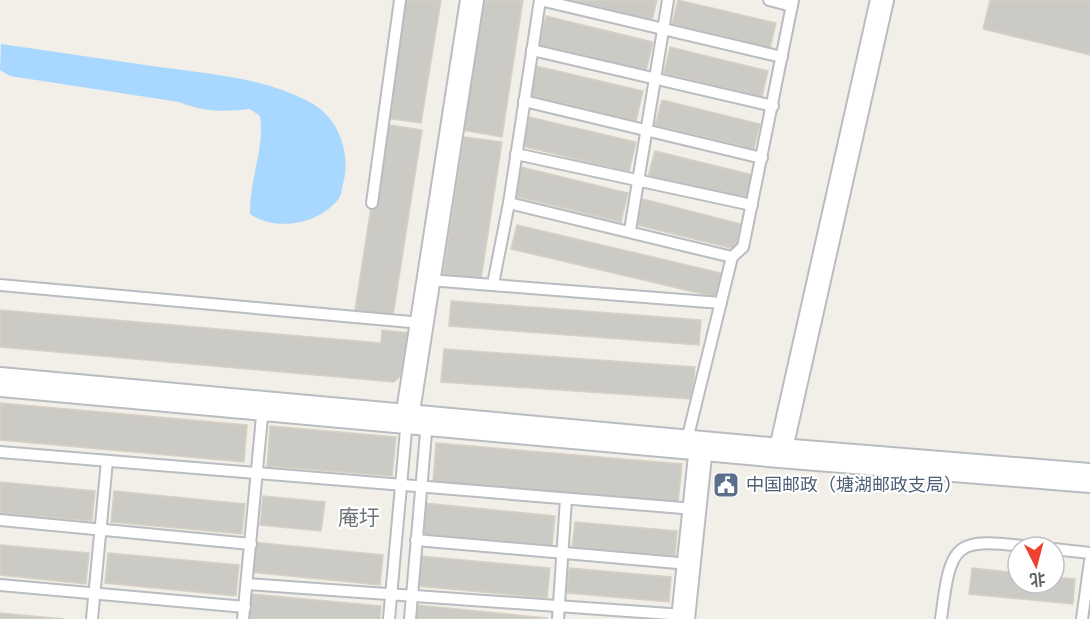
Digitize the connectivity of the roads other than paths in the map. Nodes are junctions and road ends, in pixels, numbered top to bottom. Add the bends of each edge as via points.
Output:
1 (400, 0) edge
2 (472, 0) edge
3 (540, 0) edge
4 (668, 0) edge
5 (769, 0) edge
6 (882, 0) edge
7 (793, 3) edge
8 (663, 29) junction
9 (532, 50) junction
10 (782, 57) junction
11 (655, 79) junction
12 (524, 101) junction
13 (773, 106) junction
14 (646, 130) junction
15 (516, 154) junction
16 (762, 158) junction
17 (638, 180) junction
18 (372, 203) dead end
19 (509, 203) junction
20 (752, 205) junction
21 (630, 230) junction
22 (732, 256) junction
23 (429, 280) junction
24 (493, 284) junction
25 (0, 285) edge
26 (721, 303) junction
27 (422, 323) junction
28 (0, 382) edge
29 (263, 406) junction
30 (417, 419) junction
31 (694, 445) junction
32 (0, 452) edge
33 (780, 453) junction
34 (106, 461) junction
35 (257, 473) junction
36 (1090, 478) edge
37 (399, 485) junction
38 (421, 487) junction
39 (566, 499) junction
40 (695, 509) junction
41 (0, 519) edge
42 (100, 529) junction
43 (416, 540) junction
44 (250, 544) junction
45 (1006, 544) edge
46 (1066, 551) edge
47 (562, 553) junction
48 (1090, 554) edge
49 (1090, 561) edge
50 (689, 564) junction
51 (247, 584) junction
52 (0, 585) edge
53 (94, 594) junction
54 (391, 594) junction
55 (412, 596) junction
56 (558, 606) junction
57 (244, 607) junction
58 (684, 617) edge
59 (92, 619) edge
60 (243, 619) edge
61 (388, 619) edge
62 (410, 619) edge
63 (558, 619) edge
64 (941, 619) edge
65 (1082, 619) edge

1 - 18 lane
2 - 23 street
3 - 8 lane
3 - 9 lane
4 - 8 lane
5 - 7 lane
6 - 33 street
7 - 10 lane
8 - 10 lane
8 - 11 lane
9 - 11 lane
9 - 12 lane
10 - 13 lane
11 - 13 lane
11 - 14 lane
12 - 14 lane
12 - 15 lane
13 - 16 lane
14 - 16 lane
14 - 17 lane
15 - 17 lane
15 - 19 lane
16 - 20 lane
17 - 20 lane
17 - 21 lane
19 - 21 lane
19 - 24 lane
20 - 22 lane via 743,247
21 - 22 lane
22 - 26 lane
23 - 24 lane
23 - 27 street
24 - 26 lane
25 - 27 lane
26 - 31 lane
27 - 30 street
28 - 29 street
29 - 30 street
29 - 35 lane
30 - 31 street
30 - 37 lane
30 - 38 lane
31 - 33 street
31 - 40 street
32 - 34 lane
33 - 36 street
34 - 35 lane
34 - 42 lane
35 - 37 lane
35 - 44 lane
37 - 38 lane
37 - 54 lane
38 - 39 lane
38 - 43 lane
39 - 40 lane
39 - 47 lane
40 - 50 street
41 - 42 lane
42 - 44 lane
42 - 53 lane
43 - 47 lane
43 - 55 lane
44 - 51 lane
45 - 64 lane via 984,542 963,546 955,554 947,574
46 - 48 lane
47 - 50 lane
47 - 56 lane
49 - 65 lane
50 - 58 street
51 - 54 lane
51 - 57 lane
52 - 53 lane
53 - 57 lane
53 - 59 lane
54 - 55 lane
54 - 61 lane
55 - 56 lane
55 - 62 lane
56 - 58 lane
56 - 63 lane
57 - 60 lane

